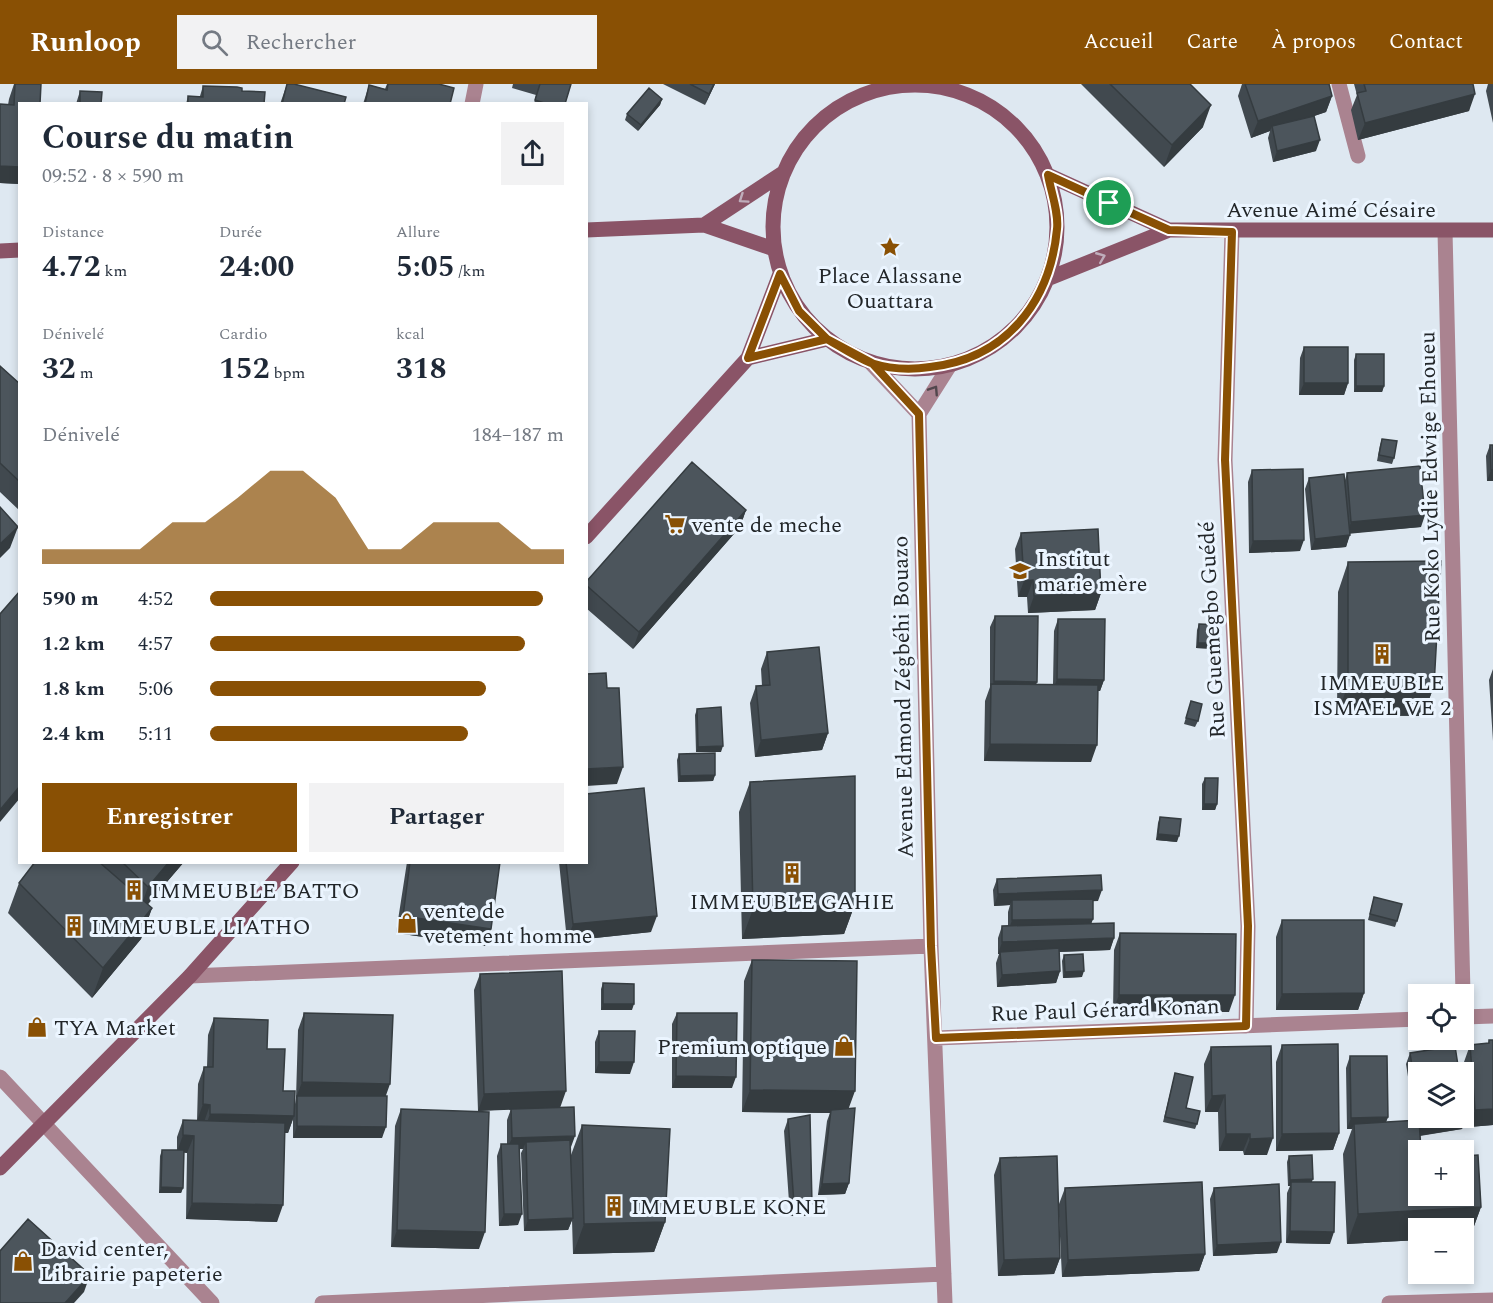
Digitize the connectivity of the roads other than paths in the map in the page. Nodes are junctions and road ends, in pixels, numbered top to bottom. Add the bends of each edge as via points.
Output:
1 (476, 84) edge
2 (1339, 84) edge
3 (934, 85) edge
4 (850, 92) edge
5 (472, 102) edge
6 (1358, 156) dead end
7 (783, 173) junction
8 (1048, 175) junction
9 (704, 225) junction
10 (588, 230) edge
11 (1169, 230) junction
12 (1493, 230) edge
13 (1445, 231) junction
14 (1232, 232) junction
15 (774, 249) junction
16 (18, 250) edge
17 (0, 251) edge
18 (780, 274) junction
19 (1047, 279) junction
20 (827, 339) junction
21 (748, 358) junction
22 (872, 363) junction
23 (950, 365) junction
24 (919, 414) junction
25 (588, 535) edge
26 (290, 864) edge
27 (931, 946) junction
28 (190, 976) junction
29 (1463, 984) edge
30 (1493, 1016) edge
31 (1474, 1017) edge
32 (1408, 1019) edge
33 (1246, 1026) junction
34 (936, 1038) junction
35 (0, 1077) edge
36 (44, 1123) junction
37 (0, 1168) edge
38 (944, 1275) junction
39 (1484, 1301) edge
40 (212, 1303) edge
41 (322, 1303) edge
42 (945, 1303) edge
43 (1389, 1303) edge

1 - 5 street
2 - 6 street
3 - 4 street
3 - 8 street via 973,97 1018,127
4 - 7 street via 809,130
7 -> 9 street
7 - 15 street via 773,210
8 - 11 street, Avenue Aimé Césaire
8 - 19 street via 1058,227
9 - 10 street
9 - 15 street
11 - 14 street, Avenue Aimé Césaire
19 -> 11 street, Avenue Aimé Césaire
12 - 13 street, Avenue Aimé Césaire
13 - 14 street, Avenue Aimé Césaire
13 - 29 street, Rue Koko Lydie Edwige Ehoueu
14 - 33 street, Rue Guemegbo Guédé via 1225,460 1248,926
15 - 18 street
16 - 17 street
18 - 20 street via 799,311
18 - 21 street
19 - 23 street via 1031,309 1009,334 981,353
20 - 21 street
20 - 22 street
21 - 25 street
22 - 23 street via 911,370
22 - 24 street
24 -> 23 street
24 - 27 street, Avenue Edmond Zégbéhi Bouazo
26 - 28 street
27 - 28 street
27 - 34 street, Avenue Edmond Zégbéhi Bouazo
28 - 36 street
30 - 31 street
32 - 33 street, Rue Paul Gérard Konan
33 - 34 street, Rue Paul Gérard Konan
34 - 38 street, Avenue Edmond Zégbéhi Bouazo
35 - 36 street
36 - 37 street
36 - 40 street
38 - 41 street
38 - 42 street, Avenue Edmond Zégbéhi Bouazo
39 - 43 street

